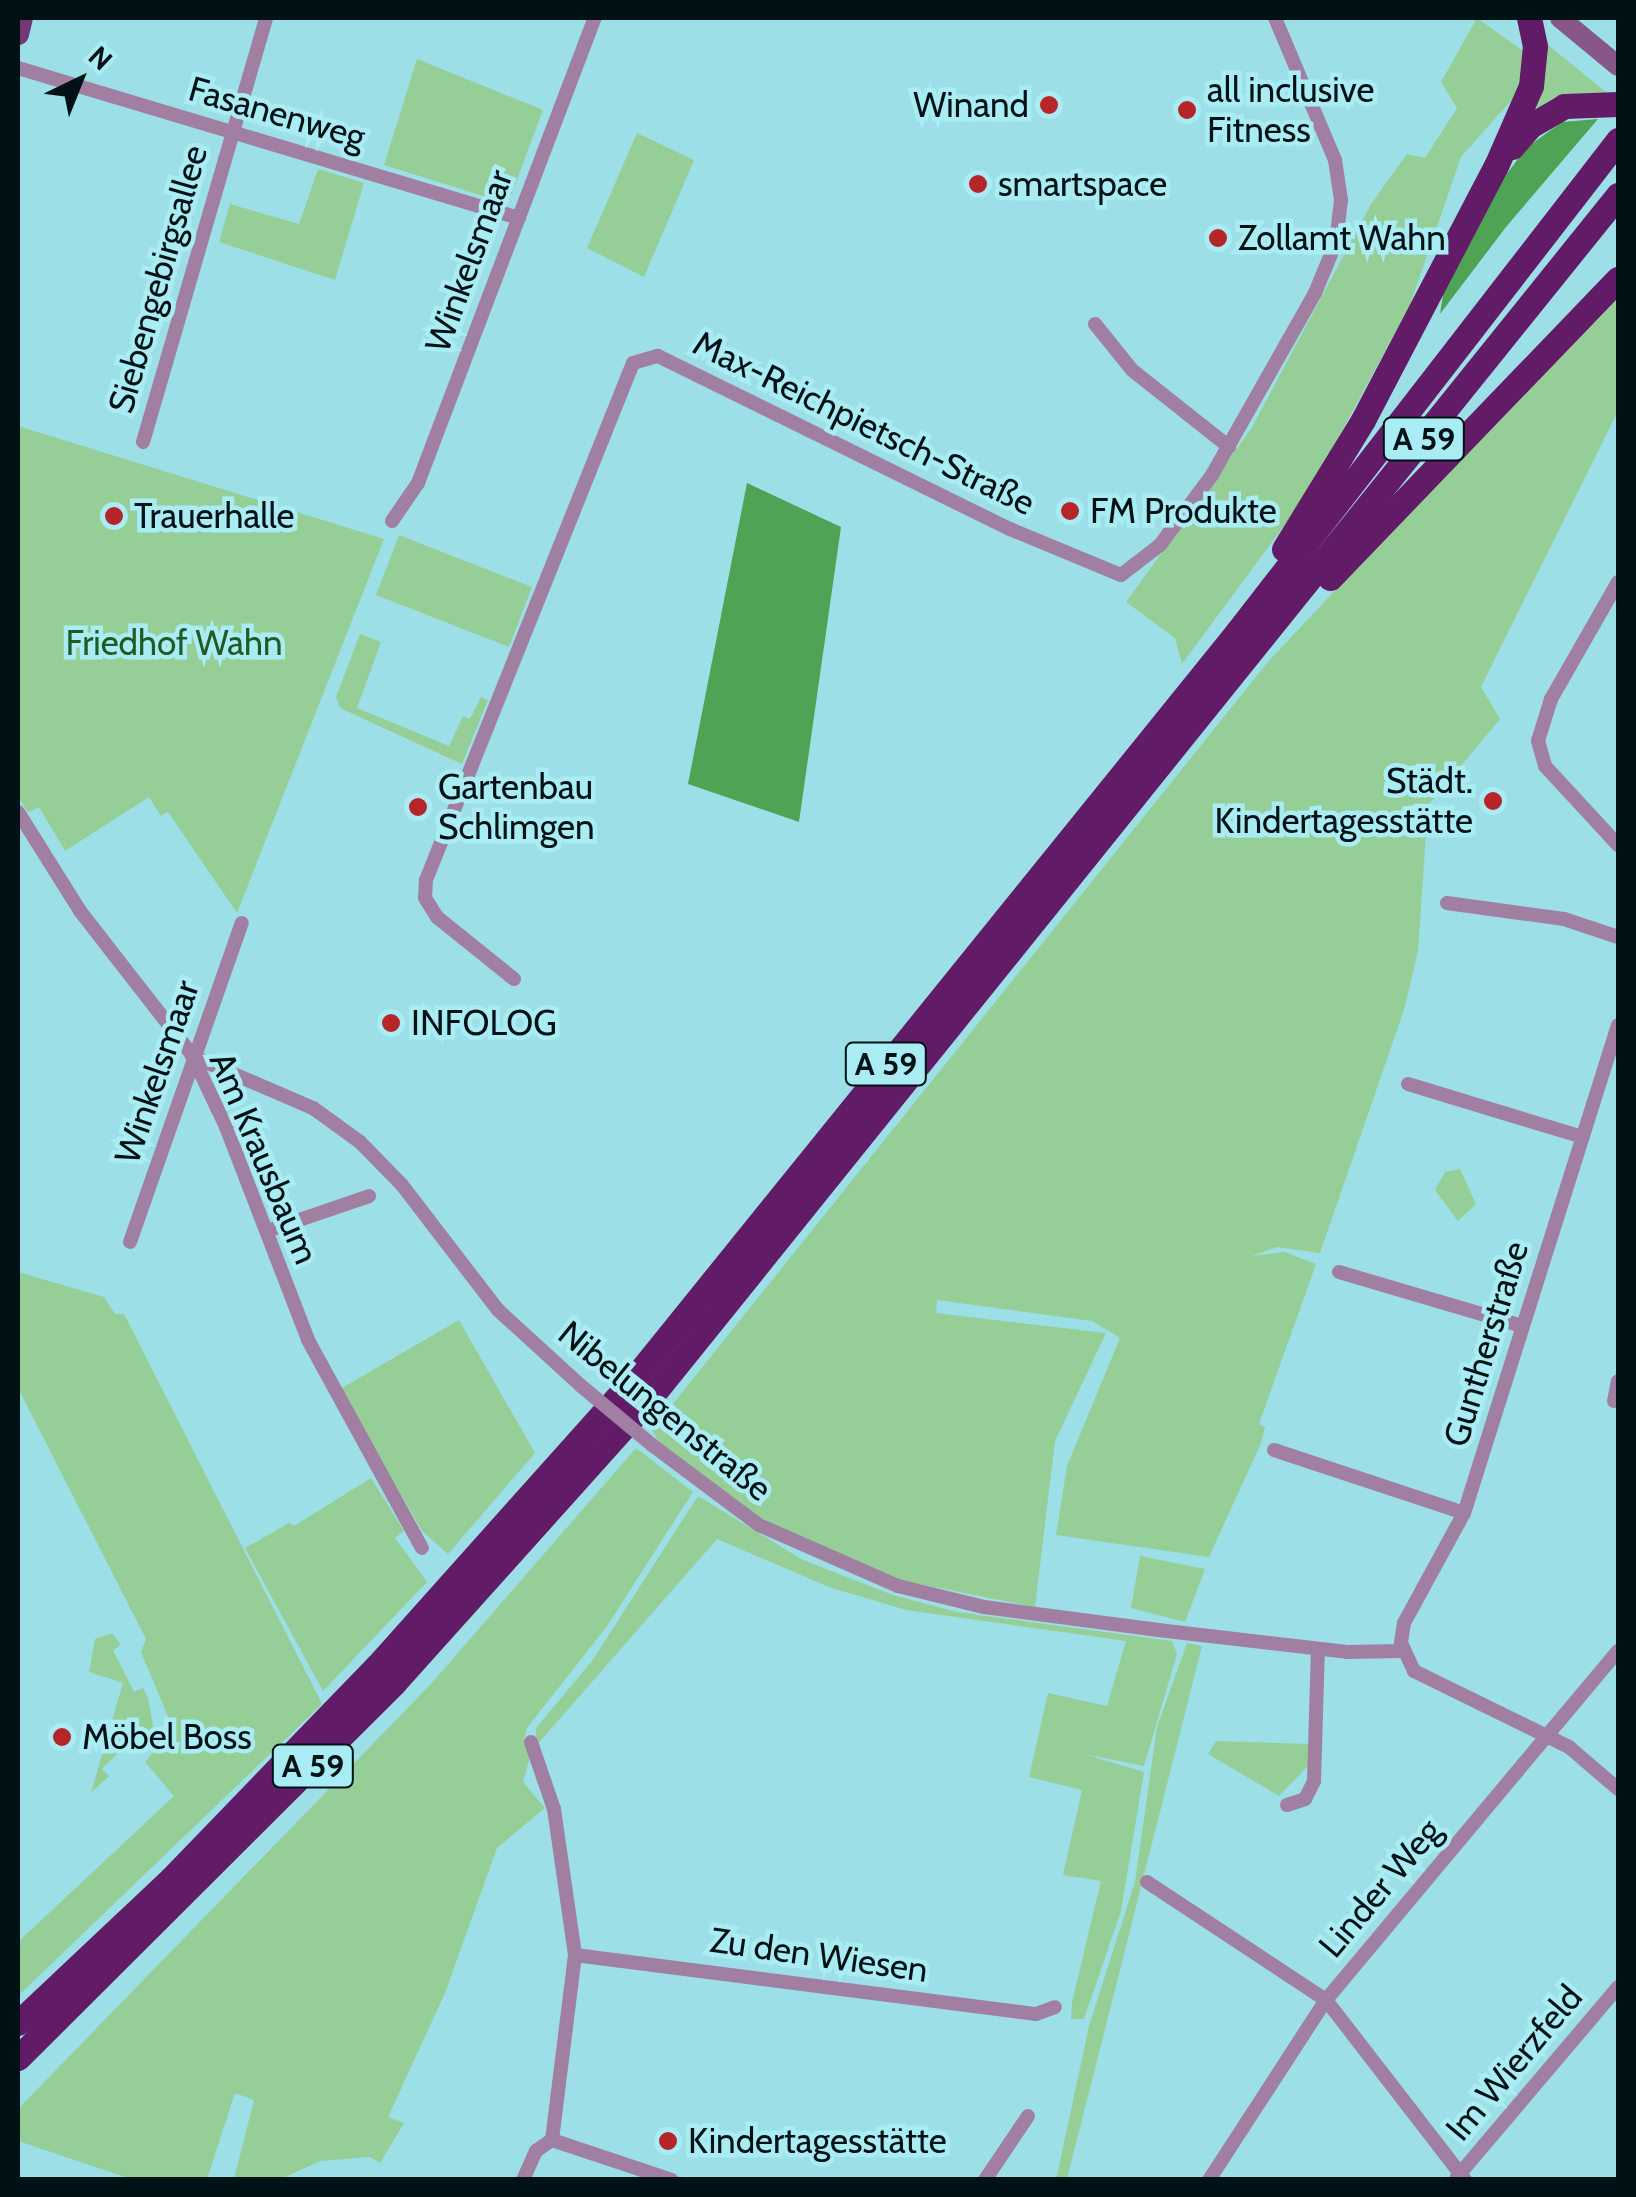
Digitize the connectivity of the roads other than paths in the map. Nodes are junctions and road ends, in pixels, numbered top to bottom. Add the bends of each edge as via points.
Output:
1 (22, 18) edge
2 (266, 18) edge
3 (595, 18) edge
4 (1275, 18) edge
5 (1528, 18) edge
6 (1560, 18) edge
7 (18, 34) edge
8 (1618, 66) edge
9 (18, 68) edge
10 (1618, 104) edge
11 (232, 130) junction
12 (1618, 140) edge
13 (1496, 166) junction
14 (1618, 195) edge
15 (519, 218) junction
16 (1618, 280) edge
17 (1095, 324) dead end
18 (143, 442) dead end
19 (1229, 448) junction
20 (392, 521) dead end
21 (1618, 582) edge
22 (1238, 631) junction
23 (1229, 682) junction
24 (18, 812) edge
25 (1618, 845) edge
26 (1447, 903) dead end
27 (242, 923) dead end
28 (1618, 937) edge
29 (514, 979) dead end
30 (1618, 1024) edge
31 (192, 1055) junction
32 (1408, 1084) dead end
33 (1582, 1136) junction
34 (370, 1196) dead end
35 (267, 1231) junction
36 (130, 1242) dead end
37 (1339, 1272) dead end
38 (1522, 1326) junction
39 (1618, 1381) edge
40 (1614, 1402) dead end
41 (1274, 1450) dead end
42 (1464, 1514) junction
43 (422, 1548) dead end
44 (1318, 1649) junction
45 (1618, 1650) edge
46 (1402, 1651) junction
47 (1546, 1735) junction
48 (531, 1742) dead end
49 (1618, 1790) edge
50 (1287, 1805) dead end
51 (1147, 1882) dead end
52 (575, 1955) junction
53 (1618, 1987) edge
54 (1326, 2000) junction
55 (1054, 2008) dead end
56 (18, 2022) edge
57 (18, 2058) edge
58 (1028, 2116) dead end
59 (552, 2140) junction
60 (1460, 2177) edge
61 (523, 2180) edge
62 (672, 2180) edge
63 (985, 2180) edge
64 (1209, 2180) edge

1 - 7 main road
2 - 11 street, Siebengebirgsallee
3 - 15 street, Winkelsmaar
4 - 19 street, Max-Reichpietsch-Straße via 1330,140 1341,200 1336,242 1316,292
5 - 13 highway via 1535,46 1531,86
6 - 8 main road
9 - 11 street, Fasanenweg
10 - 13 highway via 1564,106 1530,126
11 - 15 street, Fasanenweg
11 - 18 street, Siebengebirgsallee
12 - 22 highway, A 59
13 - 22 highway via 1362,420
14 - 23 highway, A 59
15 - 20 street, Winkelsmaar via 418,483
16 - 23 highway
17 - 19 street via 1132,370
19 - 29 street, Max-Reichpietsch-Straße via 1160,545 1133,569 1111,576 658,356 633,363 426,880 425,898 437,917
21 - 25 street via 1551,699 1538,741 1545,766
22 - 56 highway, A 59 via 632,1381 377,1666 171,1878
23 - 57 highway, A 59 via 595,1461 380,1698
24 - 31 street, Am Krausbaum via 80,911
26 - 28 street via 1564,919
27 - 31 street, Winkelsmaar
30 - 33 street, Guntherstraße
31 - 35 street, Am Krausbaum
31 - 36 street, Winkelsmaar
31 - 44 street, Nibelungenstraße, bridge via 313,1108 360,1142 498,1310 652,1445 759,1525 898,1586 984,1606
32 - 33 street
33 - 38 street, Guntherstraße
34 - 35 street
35 - 43 street, Am Krausbaum via 308,1340
37 - 38 street
38 - 42 street, Guntherstraße
39 - 40 street
41 - 42 street
42 - 46 street, Guntherstraße via 1404,1623
44 - 46 street, Nibelungenstraße
44 - 50 street via 1314,1780 1305,1799
45 - 47 street, Linder Weg
46 - 47 street via 1414,1670
47 - 49 street
47 - 54 street, Linder Weg
48 - 52 street via 554,1809
51 - 54 street
52 - 55 street, Zu den Wiesen via 1036,2014
52 - 59 street
53 - 60 street, Im Wierzfeld
54 - 60 street
54 - 64 street, Linder Weg
58 - 63 street
59 - 61 street via 536,2151
59 - 62 street

